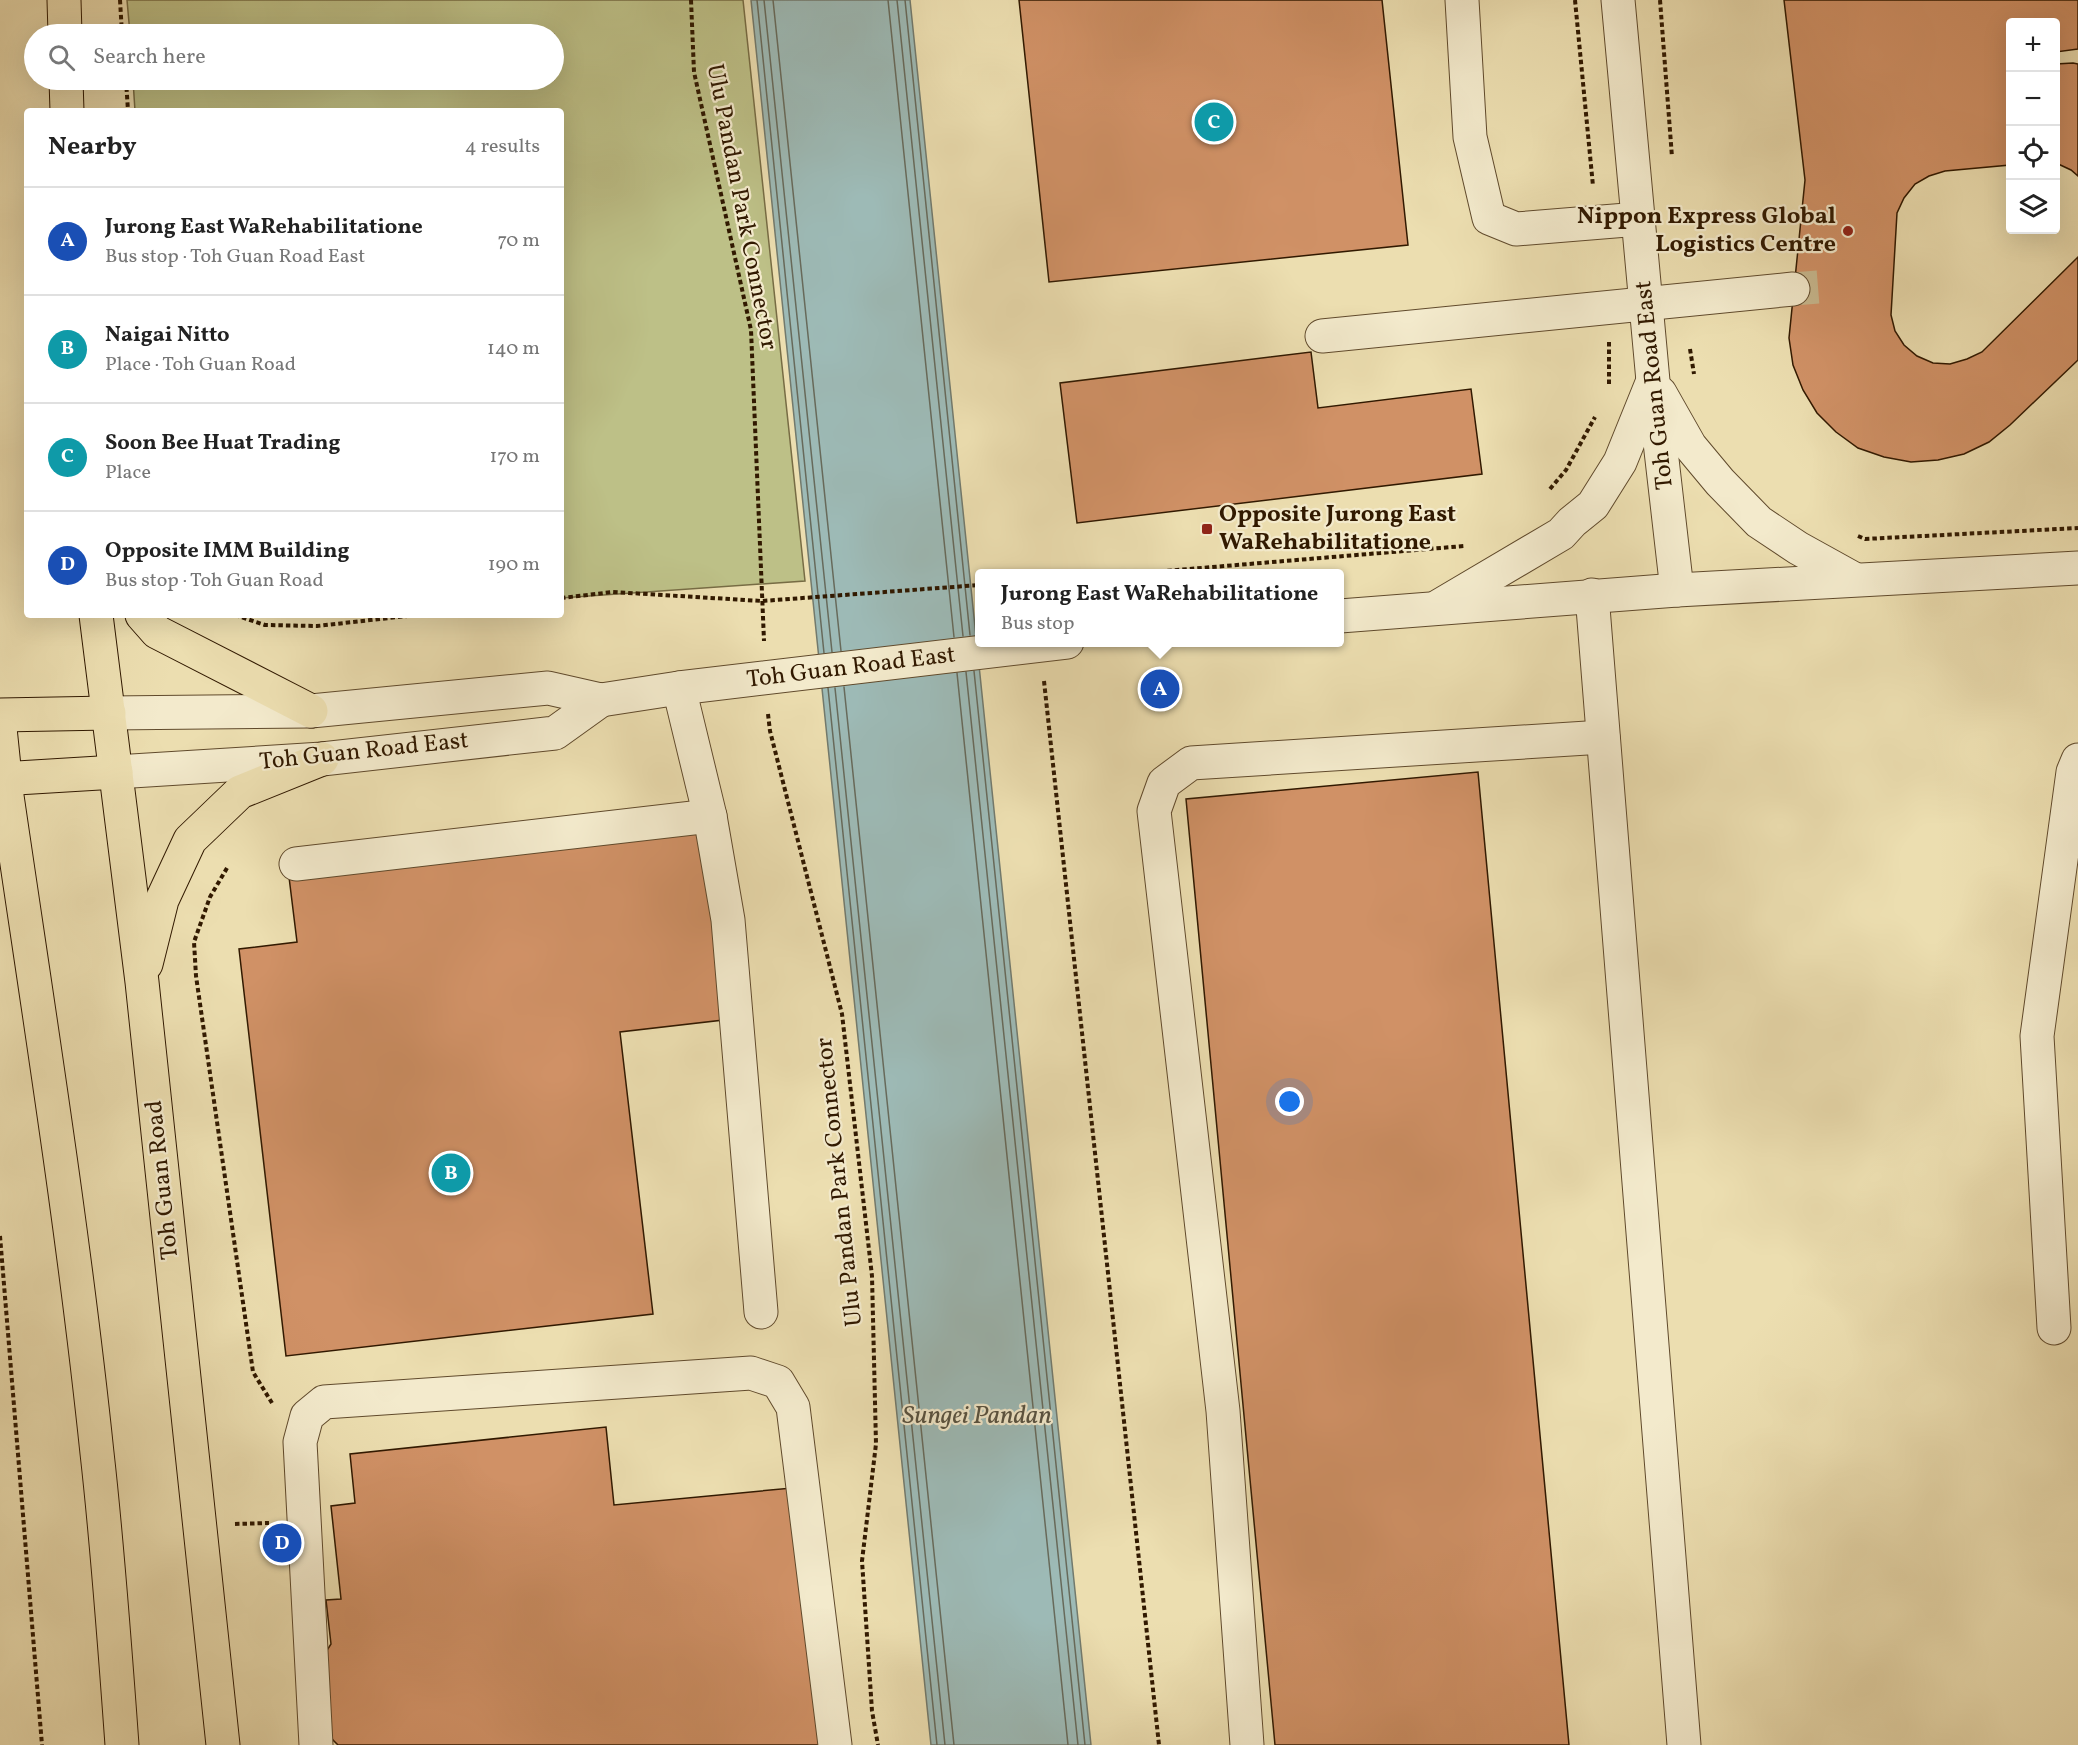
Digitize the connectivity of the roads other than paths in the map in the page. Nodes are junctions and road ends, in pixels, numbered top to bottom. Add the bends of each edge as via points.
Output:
1 (64, 0) edge
2 (1462, 0) edge
3 (1618, 0) edge
4 (65, 24) edge
5 (66, 90) edge
6 (67, 108) edge
7 (1639, 219) junction
8 (1793, 289) tunnel mouth
9 (1647, 304) junction
10 (1322, 336) dead end
11 (1653, 381) junction
12 (2078, 568) edge
13 (1854, 579) junction
14 (1677, 590) junction
15 (1592, 596) junction
16 (1432, 610) junction
17 (1344, 616) edge
18 (96, 618) edge
19 (145, 618) edge
20 (1026, 647) edge
21 (679, 687) junction
22 (601, 700) junction
23 (311, 711) junction
24 (109, 713) junction
25 (0, 714) edge
26 (0, 728) edge
27 (1603, 737) junction
28 (322, 759) junction
29 (2078, 760) edge
30 (117, 772) junction
31 (3, 779) edge
32 (710, 816) junction
33 (296, 864) dead end
34 (142, 982) junction
35 (761, 1312) dead end
36 (2054, 1328) dead end
37 (122, 1745) edge
38 (223, 1745) edge
39 (316, 1745) edge
40 (835, 1745) edge
41 (1247, 1745) edge
42 (1684, 1745) edge

1 - 4 main road
2 - 7 street via 1470,137 1489,218 1516,229
3 - 7 street, Toh Guan Road East
5 - 6 main road
7 - 9 street, Toh Guan Road East
8 - 9 street
9 - 10 street
9 - 11 street, Toh Guan Road East
11 - 13 street via 1690,446 1759,522
11 - 14 street, Toh Guan Road East
11 - 16 street via 1620,462 1593,505 1561,534
12 - 13 street
13 - 14 street
14 - 15 street
15 - 16 street
15 - 27 street
16 - 17 street
18 - 24 main road, Toh Guan Road
19 - 23 main road via 157,632
20 - 21 street, Toh Guan Road East
21 - 22 street, Toh Guan Road East
21 - 32 street
22 - 23 street, Toh Guan Road East via 548,687
22 - 28 street, Toh Guan Road East via 555,733
23 - 24 street, Toh Guan Road East
24 - 25 main road
24 - 30 main road, Toh Guan Road
26 - 31 main road
27 - 41 street via 1191,764 1164,783 1154,811 1222,1411
27 - 42 street
28 - 30 street, Toh Guan Road East
28 - 34 main road via 240,792 190,840 162,900
29 - 36 street via 2073,772 2037,1036
30 - 31 main road
30 - 34 main road, Toh Guan Road
31 - 37 main road via 92,1404
32 - 33 street
32 - 35 street via 728,920
34 - 38 main road, Toh Guan Road
39 - 40 street via 300,1442 307,1416 324,1402 751,1373 778,1382 793,1407

